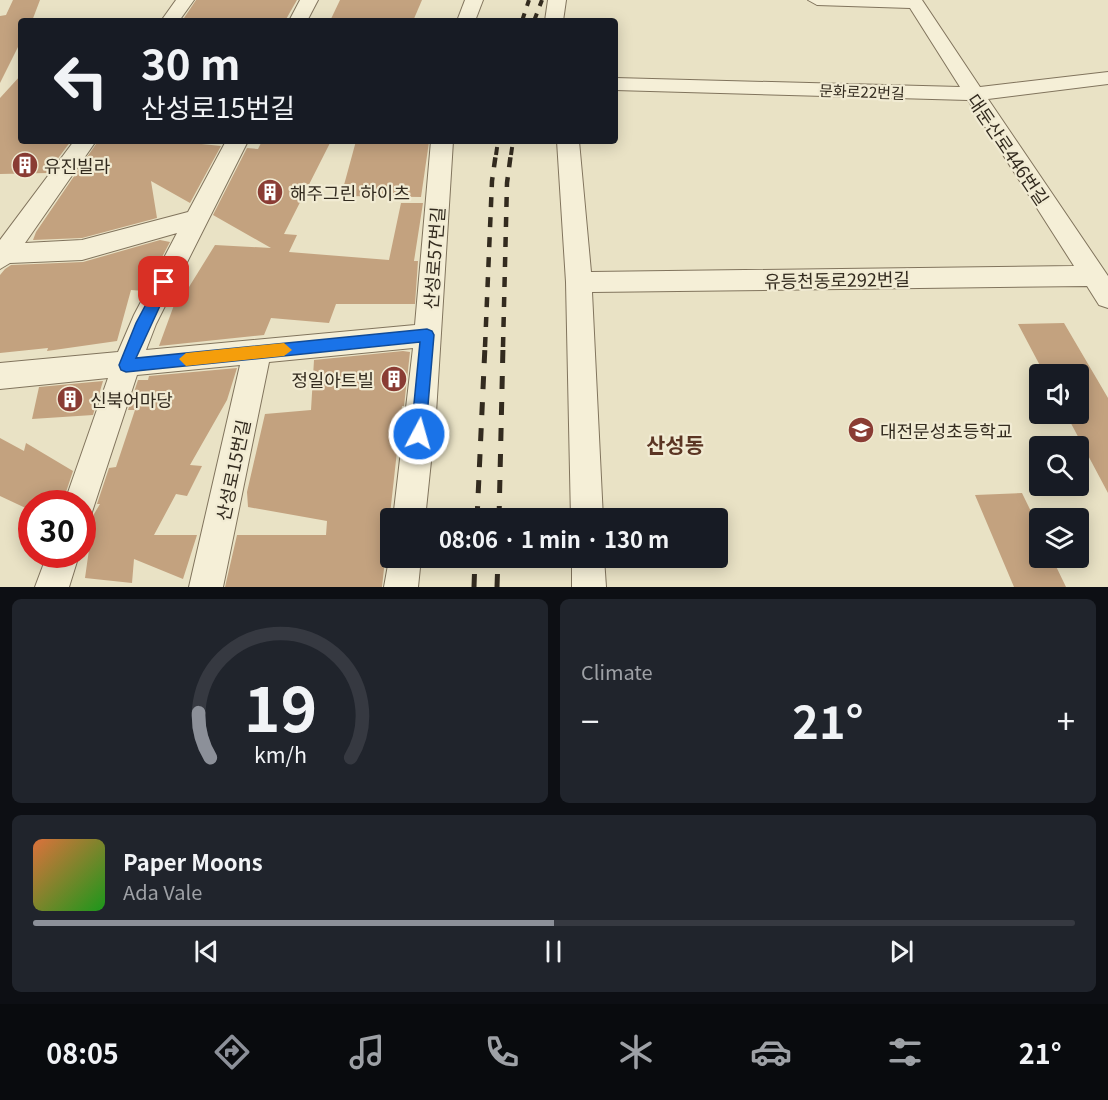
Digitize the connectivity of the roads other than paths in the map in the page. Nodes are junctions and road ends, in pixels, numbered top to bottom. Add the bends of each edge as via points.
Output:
1 (185, 0) edge
2 (309, 0) edge
3 (474, 0) edge
4 (557, 0) edge
5 (817, 0) edge
6 (912, 1) edge
7 (172, 18) edge
8 (300, 18) edge
9 (467, 18) edge
10 (554, 18) edge
11 (1106, 80) edge
12 (618, 84) edge
13 (973, 94) junction
14 (83, 144) edge
15 (235, 144) edge
16 (442, 144) edge
17 (568, 144) edge
18 (197, 219) junction
19 (2, 257) edge
20 (1094, 276) junction
21 (579, 282) junction
22 (1108, 297) edge
23 (427, 335) junction
24 (257, 352) junction
25 (126, 365) junction
26 (0, 376) edge
27 (85, 490) edge
28 (410, 508) edge
29 (587, 508) edge
30 (59, 568) edge
31 (404, 568) edge
32 (588, 568) edge
33 (52, 587) edge
34 (206, 587) edge
35 (401, 587) edge
36 (589, 587) edge

1 - 7 street
2 - 8 street
3 - 9 street
4 - 10 street
5 - 6 street
6 - 13 street, 대둔산로446번길
11 - 13 street, 문화로22번길
12 - 13 street, 문화로22번길
13 - 20 street, 대둔산로446번길
14 - 19 street
15 - 18 street
16 - 23 street, 산성로57번길
17 - 21 street
18 - 19 street via 82,250
18 - 25 street via 143,323
20 - 21 street, 유등천동로292번길
20 - 22 street, 대둔산로446번길
21 - 29 street
23 - 24 street
23 - 28 street, 산성로57번길
24 - 25 street
24 - 34 street, 산성로15번길
25 - 26 street
25 - 27 street
30 - 33 street
31 - 35 street
32 - 36 street

